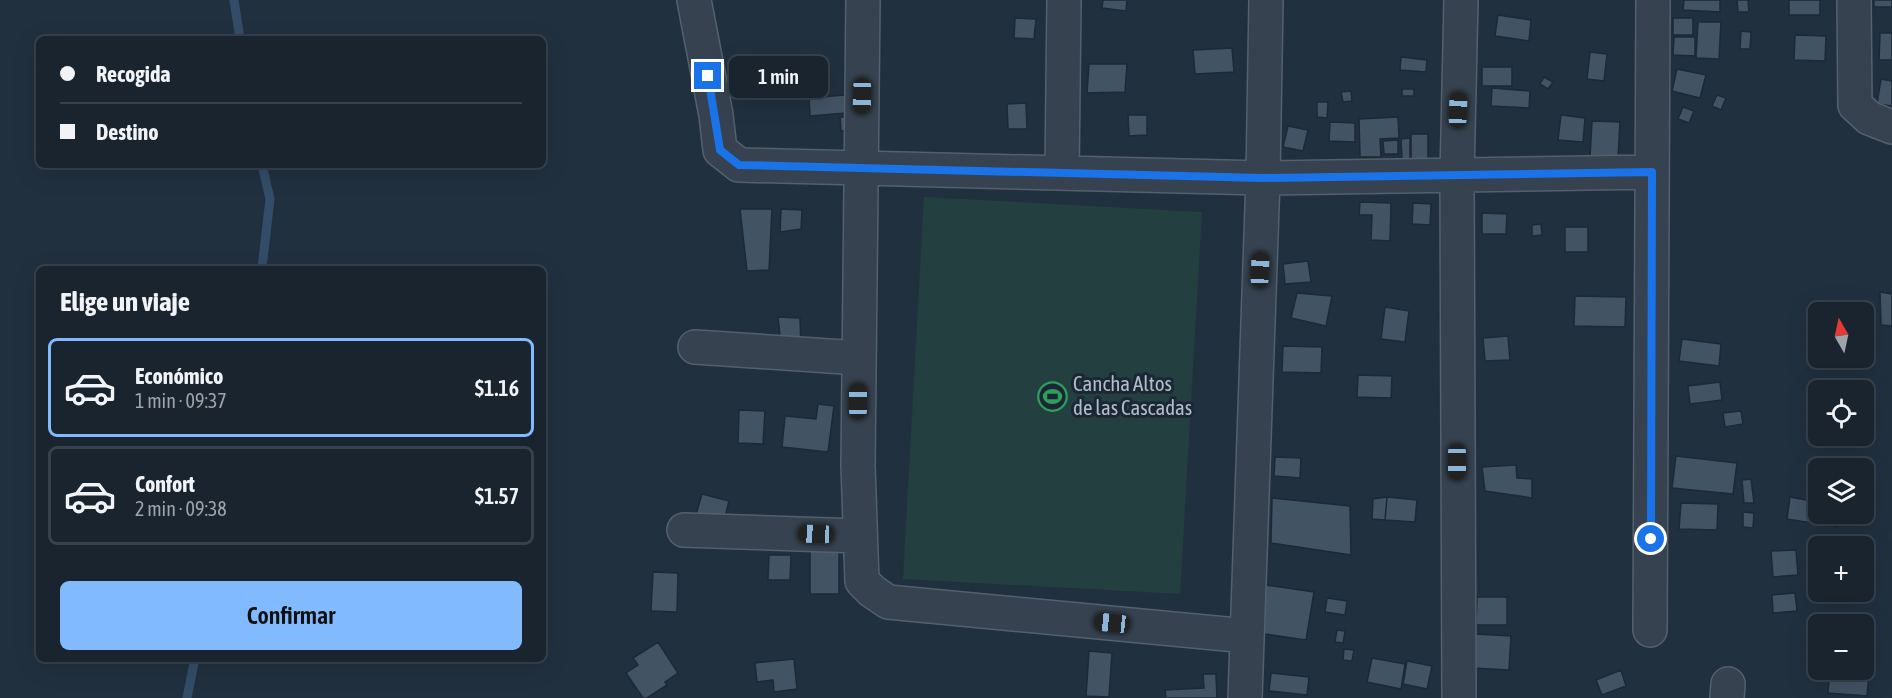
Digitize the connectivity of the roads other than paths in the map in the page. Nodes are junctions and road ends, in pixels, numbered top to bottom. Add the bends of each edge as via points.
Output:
1 (694, 0) edge
2 (863, 0) edge
3 (1064, 0) edge
4 (1266, 0) edge
5 (1461, 0) edge
6 (1653, 0) edge
7 (1854, 0) edge
8 (1892, 127) edge
9 (860, 168) junction
10 (1652, 172) junction
11 (1062, 173) junction
12 (1457, 177) junction
13 (1263, 178) junction
14 (695, 347) dead end
15 (859, 358) junction
16 (684, 530) dead end
17 (860, 536) junction
18 (1650, 630) dead end
19 (1247, 636) junction
20 (1245, 698) edge
21 (1459, 698) edge

1 - 9 street via 720,150 739,165
2 - 9 street
3 - 11 street
4 - 13 street
5 - 12 street
6 - 10 street
7 - 8 street via 1855,105 1869,118
9 - 11 street
9 - 15 street
10 - 12 street
10 - 18 street
11 - 13 street
12 - 13 street
12 - 21 street
13 - 19 street
14 - 15 street
15 - 17 street
16 - 17 street
17 - 19 street via 862,581 888,602
19 - 20 street

